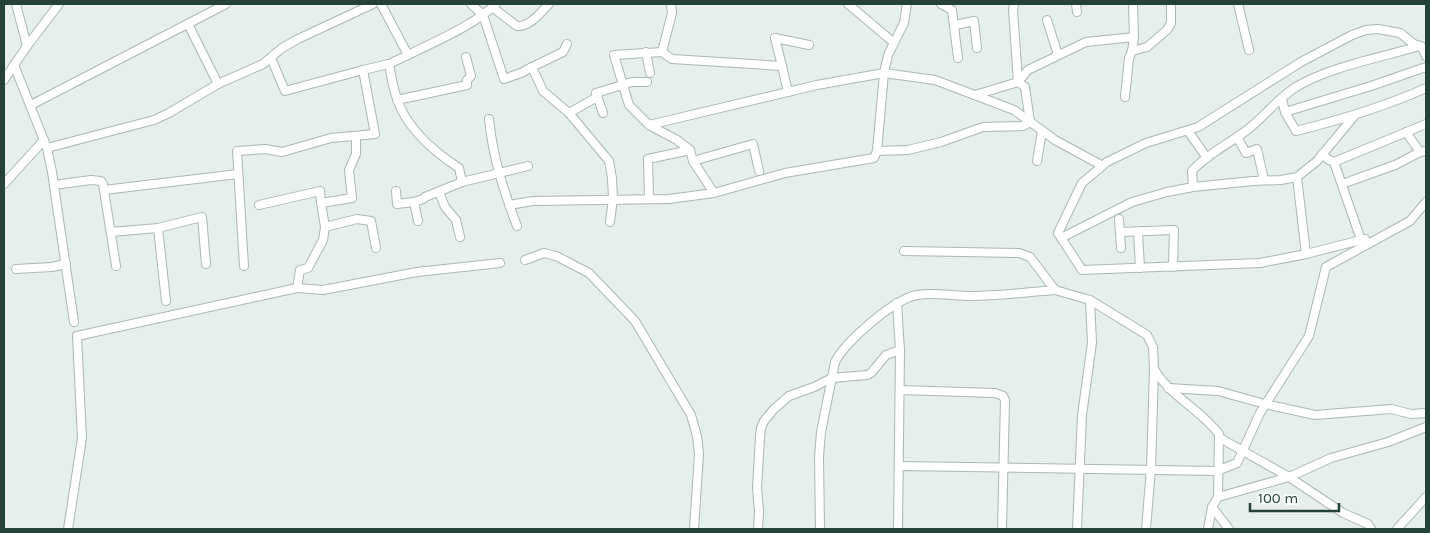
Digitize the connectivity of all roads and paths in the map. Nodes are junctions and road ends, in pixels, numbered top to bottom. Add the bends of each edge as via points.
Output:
1 (16, 4) edge
2 (59, 4) edge
3 (226, 4) edge
4 (373, 4) edge
5 (380, 4) edge
6 (471, 4) edge
7 (549, 4) edge
8 (671, 4) edge
9 (848, 4) edge
10 (907, 4) edge
11 (941, 4) edge
12 (1014, 4) edge
13 (1076, 4) edge
14 (1133, 4) edge
15 (1171, 4) edge
16 (1238, 4) edge
17 (494, 5) edge
18 (1077, 12) dead end
19 (483, 16) junction
20 (1047, 20) dead end
21 (188, 24) junction
22 (955, 25) junction
23 (1134, 37) junction
24 (893, 42) junction
25 (567, 44) dead end
26 (808, 45) dead end
27 (27, 46) junction
28 (1421, 46) junction
29 (977, 48) dead end
30 (1249, 50) dead end
31 (1132, 51) junction
32 (646, 52) junction
33 (662, 52) junction
34 (408, 55) junction
35 (1058, 55) junction
36 (1426, 56) edge
37 (466, 57) dead end
38 (271, 58) junction
39 (958, 58) dead end
40 (389, 64) junction
41 (14, 65) junction
42 (782, 66) junction
43 (532, 67) junction
44 (1426, 67) edge
45 (364, 70) junction
46 (650, 73) dead end
47 (884, 73) junction
48 (4, 80) edge
49 (647, 82) dead end
50 (1018, 82) junction
51 (218, 84) junction
52 (623, 84) junction
53 (1426, 88) edge
54 (788, 92) junction
55 (974, 95) junction
56 (597, 97) junction
57 (1125, 97) dead end
58 (1282, 99) junction
59 (397, 100) junction
60 (31, 105) junction
61 (1285, 112) junction
62 (570, 113) junction
63 (603, 114) dead end
64 (1355, 115) junction
65 (488, 119) dead end
66 (1030, 122) junction
67 (1426, 124) edge
68 (649, 125) junction
69 (1188, 130) junction
70 (1042, 131) junction
71 (1406, 132) junction
72 (356, 136) junction
73 (1238, 137) junction
74 (44, 140) junction
75 (47, 148) junction
76 (690, 150) junction
77 (877, 151) junction
78 (1423, 152) edge
79 (1322, 154) junction
80 (1207, 158) junction
81 (693, 161) junction
82 (1037, 161) dead end
83 (1334, 162) junction
84 (1101, 165) junction
85 (528, 166) dead end
86 (759, 171) dead end
87 (238, 174) junction
88 (498, 174) junction
89 (1298, 177) junction
90 (1264, 180) junction
91 (462, 182) junction
92 (4, 184) edge
93 (1342, 184) junction
94 (54, 185) junction
95 (1193, 187) junction
96 (104, 190) junction
97 (396, 191) dead end
98 (439, 192) junction
99 (714, 193) junction
100 (613, 199) junction
101 (649, 199) junction
102 (414, 202) junction
103 (1426, 202) edge
104 (321, 203) junction
105 (259, 205) dead end
106 (509, 206) junction
107 (1119, 219) dead end
108 (418, 222) dead end
109 (610, 222) dead end
110 (517, 226) dead end
111 (325, 227) junction
112 (158, 228) junction
113 (112, 232) junction
114 (1120, 232) junction
115 (1138, 232) junction
116 (460, 237) dead end
117 (1380, 237) junction
118 (1061, 238) junction
119 (1361, 240) junction
120 (376, 248) dead end
121 (1120, 248) dead end
122 (904, 252) dead end
123 (1306, 254) junction
124 (525, 260) dead end
125 (500, 263) dead end
126 (66, 264) junction
127 (206, 264) dead end
128 (116, 266) dead end
129 (244, 266) dead end
130 (1173, 267) junction
131 (1140, 268) junction
132 (16, 269) dead end
133 (297, 288) junction
134 (1055, 290) junction
135 (1090, 300) junction
136 (166, 301) dead end
137 (897, 303) junction
138 (74, 322) dead end
139 (900, 350) junction
140 (1154, 369) junction
141 (832, 378) junction
142 (1168, 388) junction
143 (900, 390) junction
144 (1265, 404) junction
145 (1426, 413) edge
146 (1426, 427) edge
147 (1220, 438) junction
148 (1243, 451) junction
149 (899, 466) junction
150 (1003, 467) junction
151 (1078, 468) junction
152 (1151, 469) junction
153 (1217, 471) junction
154 (1290, 477) junction
155 (1218, 497) junction
156 (1426, 497) edge
157 (1212, 507) junction
158 (68, 529) edge
159 (694, 529) edge
160 (758, 529) edge
161 (820, 529) edge
162 (898, 529) edge
163 (1002, 529) edge
164 (1077, 529) edge
165 (1146, 529) edge
166 (1208, 529) edge
167 (1229, 529) edge
168 (1371, 529) edge
169 (1397, 529) edge

1 - 27 street
2 - 27 street
3 - 21 street
4 - 38 street via 298,39
5 - 34 street
6 - 19 street
7 - 17 street via 524,26 517,26
8 - 33 street via 672,13
9 - 24 street
10 - 24 street via 904,23
11 - 22 street via 952,10
12 - 50 street
13 - 18 street
14 - 23 street
15 - 31 street via 1171,23 1167,30 1148,47
16 - 30 street
17 - 19 street
19 - 34 street
19 - 43 street via 504,79
20 - 35 street
21 - 51 street
21 - 60 street
22 - 29 street via 974,22
22 - 39 street
23 - 31 street
23 - 35 street via 1086,42
24 - 47 street
25 - 43 street via 563,52
26 - 42 street via 775,38
27 - 41 street
28 - 36 street
28 - 58 street via 1323,74 1294,88
28 - 69 street via 1400,32 1378,29 1352,35
31 - 57 street
32 - 33 street
32 - 46 street
32 - 52 street via 614,55
33 - 42 street via 672,59
34 - 40 street
35 - 50 street via 1028,70
37 - 59 street via 471,76 467,85
38 - 45 street via 285,91
38 - 51 street
40 - 45 street
40 - 59 street
41 - 48 street
41 - 60 street
42 - 54 street
43 - 62 street via 543,91
44 - 61 street
45 - 72 street via 375,134
47 - 54 street
47 - 55 street via 935,80
47 - 77 street
49 - 52 street
50 - 55 street
50 - 66 street via 1025,87
51 - 75 street via 154,120
52 - 56 street via 596,93
52 - 68 street via 629,105
53 - 64 street
54 - 68 street
55 - 66 street via 1014,110
56 - 62 street
56 - 63 street
58 - 61 street
58 - 73 street
59 - 91 street via 412,129 440,156 459,168
60 - 74 street
61 - 64 street via 1296,131
62 - 100 street via 609,161
64 - 79 street
65 - 88 street
66 - 70 street
66 - 77 street via 1023,126 983,127 908,150
67 - 71 street
68 - 76 street
69 - 80 street
69 - 84 street via 1146,143
70 - 82 street
70 - 84 street
71 - 78 street
71 - 83 street
72 - 87 street via 331,138 282,152 265,149 237,151
72 - 104 street via 356,154 349,170 352,198
73 - 80 street
73 - 90 street via 1246,153 1257,149
74 - 75 street
74 - 92 street
75 - 94 street
76 - 81 street
76 - 101 street via 648,159
77 - 99 street via 874,158 785,173
78 - 93 street
79 - 83 street
79 - 89 street
80 - 95 street via 1192,172
81 - 86 street via 753,144
81 - 99 street
83 - 93 street
84 - 118 street via 1082,183 1058,233
85 - 88 street
87 - 96 street
87 - 129 street
88 - 91 street
88 - 106 street
89 - 90 street
89 - 123 street
90 - 95 street
91 - 98 street
93 - 119 street
94 - 96 street via 98,180
94 - 126 street
95 - 118 street via 1132,202
96 - 113 street
97 - 102 street via 397,204
98 - 102 street
98 - 116 street via 445,207 456,220
99 - 101 street
100 - 101 street
100 - 106 street via 533,200
100 - 109 street
102 - 108 street
103 - 117 street via 1410,222
104 - 105 street via 320,191
104 - 111 street
106 - 110 street
107 - 114 street
111 - 120 street via 357,219 371,221
111 - 133 street via 323,240 308,268 299,271
112 - 113 street
112 - 127 street via 202,217
112 - 136 street
113 - 128 street
114 - 115 street
114 - 121 street
115 - 130 street via 1174,230
115 - 131 street
117 - 119 street
117 - 144 street via 1326,267 1309,336
118 - 131 street via 1082,270
119 - 123 street
122 - 134 street via 1019,253 1030,257
123 - 130 street via 1260,263
124 - 159 street via 544,253 589,273 635,321 691,414 699,454
125 - 133 street via 417,272 323,290
126 - 132 street
126 - 138 street
130 - 131 street
133 - 158 street via 77,336 82,438
134 - 135 street
134 - 137 street via 971,296 917,295
135 - 140 street via 1147,335 1153,347
135 - 151 street via 1092,343
137 - 139 street
137 - 141 street via 840,352
139 - 141 street via 886,355 867,375
139 - 143 street
140 - 142 street
140 - 152 street
141 - 160 street via 789,396 769,414 761,428
141 - 161 street via 819,457
142 - 144 street via 1218,391
142 - 147 street via 1211,424
143 - 149 street
143 - 150 street via 995,393 1003,396
144 - 145 street via 1315,415 1391,409 1411,414
144 - 148 street
146 - 154 street via 1332,458
147 - 148 street
147 - 153 street
148 - 153 street via 1236,462
148 - 154 street
149 - 150 street
149 - 162 street
150 - 151 street
150 - 163 street
151 - 152 street
151 - 164 street
152 - 153 street
152 - 165 street
153 - 155 street
154 - 155 street
154 - 168 street via 1343,514 1368,524
155 - 157 street
156 - 169 street
157 - 166 street
157 - 167 street

